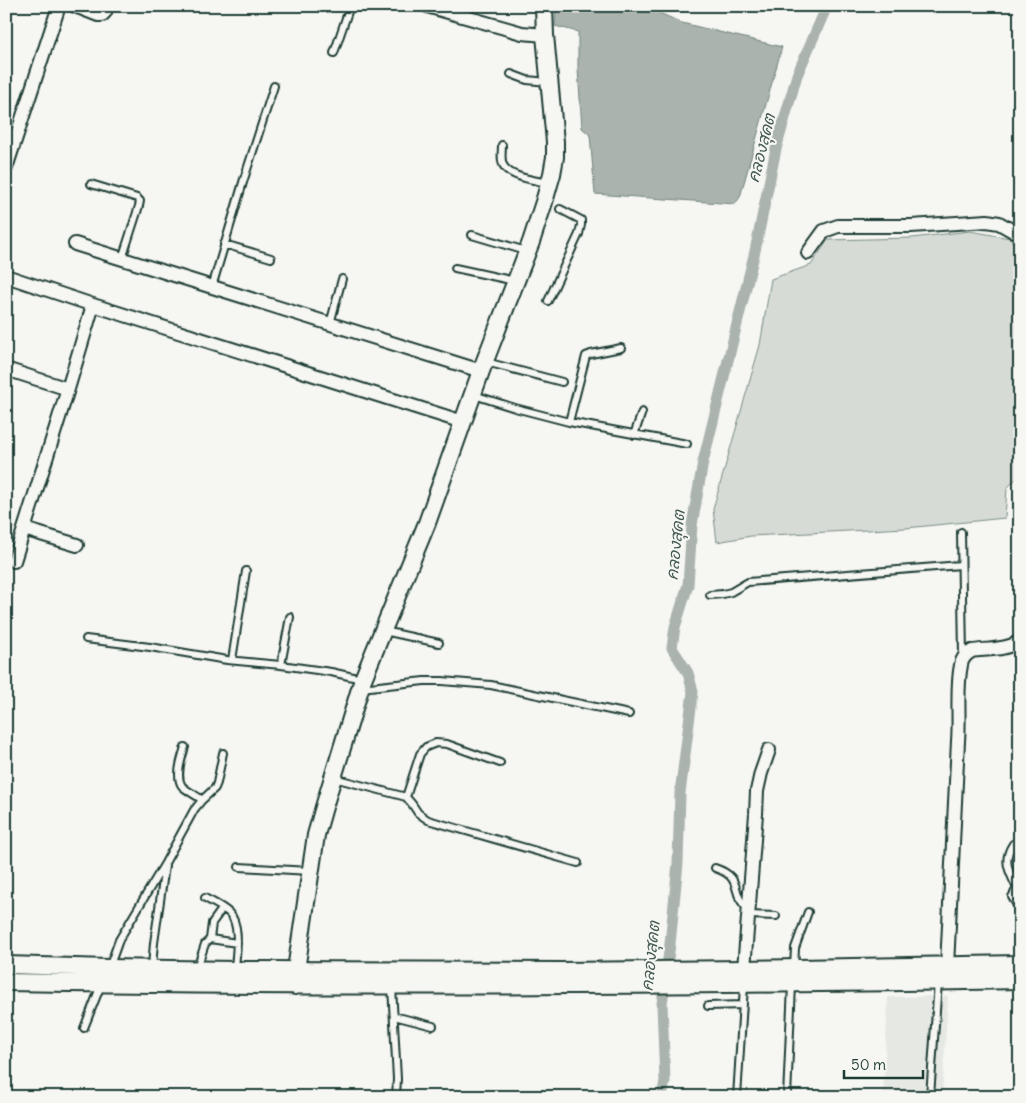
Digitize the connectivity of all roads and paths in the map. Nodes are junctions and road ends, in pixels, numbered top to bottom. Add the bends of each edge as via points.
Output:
1 (74, 6) edge
2 (107, 6) edge
3 (350, 6) edge
4 (427, 6) edge
5 (544, 6) edge
6 (55, 7) edge
7 (545, 35) junction
8 (334, 54) dead end
9 (511, 74) dead end
10 (550, 82) junction
11 (274, 86) dead end
12 (502, 145) dead end
13 (6, 168) edge
14 (91, 184) dead end
15 (549, 184) junction
16 (560, 209) dead end
17 (1020, 232) edge
18 (472, 235) dead end
19 (75, 244) dead end
20 (224, 244) junction
21 (527, 252) junction
22 (808, 253) dead end
23 (270, 258) dead end
24 (122, 259) junction
25 (455, 268) dead end
26 (6, 276) edge
27 (342, 279) dead end
28 (516, 281) junction
29 (212, 287) junction
30 (548, 301) dead end
31 (93, 305) junction
32 (330, 324) junction
33 (620, 348) dead end
34 (483, 366) junction
35 (6, 369) edge
36 (562, 382) dead end
37 (68, 389) junction
38 (472, 395) junction
39 (642, 412) dead end
40 (463, 422) junction
41 (569, 422) junction
42 (634, 434) junction
43 (687, 444) dead end
44 (24, 529) junction
45 (961, 532) dead end
46 (77, 545) dead end
47 (14, 561) dead end
48 (961, 565) junction
49 (246, 571) dead end
50 (710, 595) dead end
51 (290, 617) dead end
52 (384, 631) junction
53 (86, 639) dead end
54 (1020, 641) edge
55 (440, 643) dead end
56 (963, 657) junction
57 (232, 660) junction
58 (281, 665) junction
59 (362, 683) junction
60 (628, 714) dead end
61 (185, 746) dead end
62 (770, 750) dead end
63 (223, 752) dead end
64 (500, 763) dead end
65 (333, 778) junction
66 (406, 797) junction
67 (202, 800) junction
68 (1013, 844) dead end
69 (165, 863) junction
70 (578, 863) dead end
71 (239, 867) dead end
72 (715, 868) dead end
73 (312, 872) junction
74 (1018, 887) edge
75 (205, 898) dead end
76 (1020, 906) edge
77 (222, 909) junction
78 (748, 912) junction
79 (808, 912) dead end
80 (776, 916) dead end
81 (210, 939) junction
82 (237, 943) junction
83 (1020, 964) edge
84 (6, 965) edge
85 (109, 968) junction
86 (152, 969) junction
87 (197, 969) junction
88 (235, 970) junction
89 (941, 971) junction
90 (793, 976) junction
91 (744, 977) junction
92 (296, 978) junction
93 (660, 978) junction
94 (1020, 980) edge
95 (6, 982) edge
96 (102, 984) junction
97 (392, 986) junction
98 (743, 1005) junction
99 (708, 1006) dead end
100 (394, 1016) junction
101 (433, 1026) dead end
102 (84, 1028) dead end
103 (396, 1097) edge
104 (737, 1097) edge
105 (786, 1097) edge
106 (930, 1097) edge

1 - 2 street via 102,15
3 - 8 lane
4 - 7 street via 522,33
5 - 7 main road
6 - 13 street
7 - 10 main road
9 - 10 lane via 527,80
10 - 15 main road via 555,157
11 - 20 lane
12 - 15 lane via 505,170
14 - 24 lane via 140,201
15 - 21 main road via 548,203
16 - 30 lane via 580,220 581,225
17 - 22 street via 987,220 911,226 838,226 824,231
18 - 21 lane
19 - 24 street
20 - 23 lane
20 - 29 lane
21 - 28 main road
24 - 29 street
25 - 28 lane
26 - 31 street
27 - 32 lane
28 - 34 main road
29 - 32 street
31 - 37 street
31 - 40 street
32 - 34 street
33 - 41 lane via 586,356
34 - 36 lane
34 - 38 main road
35 - 37 street
37 - 44 street
38 - 40 main road
38 - 41 lane
39 - 42 lane
40 - 52 main road via 428,523
41 - 42 lane
42 - 43 lane
44 - 46 street
44 - 47 street
45 - 48 lane
48 - 50 lane via 748,582 731,592
48 - 56 lane
49 - 57 lane
51 - 58 lane
52 - 55 lane
52 - 59 main road
53 - 57 lane
54 - 56 street via 1008,647 972,650
56 - 89 street via 959,674 959,727
57 - 58 lane
58 - 59 lane via 331,672
59 - 60 lane via 442,681 491,685
59 - 65 main road
61 - 67 lane via 179,779
62 - 78 street via 757,791
63 - 67 lane via 215,788
64 - 66 lane via 436,743 420,754
65 - 66 lane
65 - 73 main road via 316,835
66 - 70 lane via 418,814 428,820
67 - 69 lane
68 - 74 lane via 1007,858 1008,870
69 - 85 lane via 119,940
69 - 86 lane
71 - 73 lane
72 - 78 lane via 732,876 741,903
73 - 92 main road
74 - 76 lane via 1012,896
75 - 77 lane
77 - 81 lane via 212,923
77 - 82 lane via 230,913 234,922
78 - 80 lane
78 - 91 street
79 - 90 lane via 795,948
81 - 82 lane
81 - 87 lane via 205,944
82 - 88 lane
83 - 89 main road
84 - 85 main road
85 - 86 main road
86 - 87 main road
87 - 88 main road
88 - 92 main road
89 - 90 main road
89 - 94 main road
89 - 106 lane
90 - 91 main road
90 - 105 lane
91 - 93 main road
91 - 98 lane
92 - 93 main road via 560,971
92 - 96 main road
92 - 97 main road
93 - 97 main road
95 - 96 main road
96 - 102 lane
97 - 100 lane
98 - 99 lane
98 - 104 lane
100 - 101 lane
100 - 103 lane

